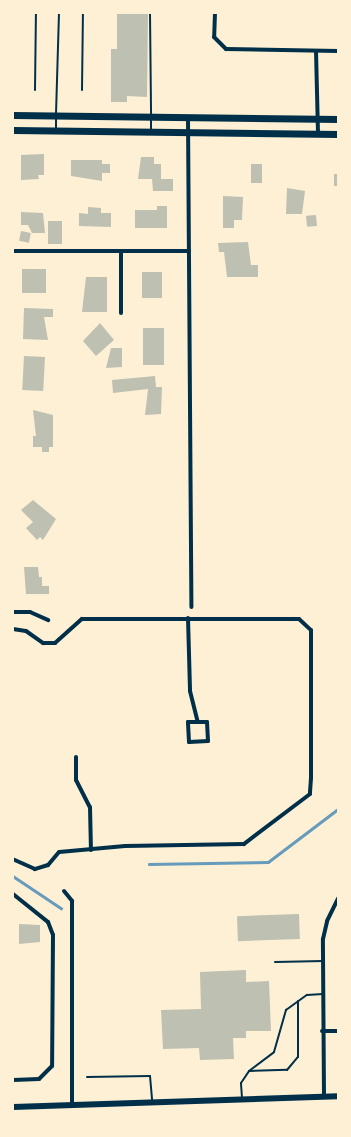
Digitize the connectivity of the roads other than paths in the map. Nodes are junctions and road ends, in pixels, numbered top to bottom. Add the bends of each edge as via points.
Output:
1 (36, 13) edge
2 (58, 13) edge
3 (83, 13) edge
4 (150, 13) edge
5 (215, 13) edge
6 (338, 51) edge
7 (316, 52) junction
8 (35, 90) dead end
9 (82, 90) dead end
10 (13, 115) edge
11 (56, 116) junction
12 (150, 117) junction
13 (188, 118) junction
14 (317, 119) junction
15 (338, 119) edge
16 (13, 130) edge
17 (56, 131) junction
18 (151, 132) junction
19 (189, 132) junction
20 (318, 134) junction
21 (338, 134) edge
22 (13, 251) edge
23 (121, 251) junction
24 (189, 251) junction
25 (121, 313) dead end
26 (191, 608) dead end
27 (13, 612) edge
28 (188, 618) junction
29 (48, 620) dead end
30 (13, 629) edge
31 (198, 722) junction
32 (76, 757) dead end
33 (91, 850) junction
34 (13, 859) edge
35 (64, 891) dead end
36 (13, 894) edge
37 (337, 901) edge
38 (323, 961) junction
39 (275, 962) dead end
40 (323, 994) junction
41 (298, 1002) junction
42 (322, 1031) junction
43 (338, 1031) edge
44 (249, 1071) junction
45 (87, 1077) dead end
46 (13, 1080) edge
47 (324, 1096) junction
48 (338, 1096) edge
49 (242, 1099) junction
50 (152, 1102) junction
51 (72, 1105) junction
52 (13, 1107) edge

1 - 8 lane
2 - 11 lane
3 - 9 lane
4 - 12 lane
5 - 7 street via 214,37 219,45 226,49
6 - 7 street
7 - 14 street
10 - 11 main road
11 - 12 main road
11 - 17 lane
12 - 13 main road
12 - 18 lane
13 - 14 main road
13 - 19 street
14 - 15 main road
14 - 20 street
16 - 17 main road
17 - 18 main road
18 - 19 main road
19 - 20 main road
19 - 24 street
20 - 21 main road
22 - 23 street
23 - 24 street
23 - 25 street
24 - 26 street
27 - 29 street via 30,612
28 - 30 street via 82,619 55,643 43,643 26,631
28 - 31 street via 190,691
28 - 33 street via 299,619 308,625 310,794 244,844
31 - 31 street via 207,722 208,741 189,742 188,722
32 - 33 street via 76,780 90,807
33 - 34 street via 59,852 48,865 35,869
35 - 51 street via 72,901
36 - 46 street via 48,922 53,935 52,1066 50,1072 39,1079
37 - 38 street via 327,921
38 - 39 lane
38 - 40 street
40 - 41 lane via 307,995
40 - 42 street
41 - 44 lane via 286,1010 274,1052
41 - 44 lane via 298,1057 287,1070
42 - 43 street
42 - 47 street
44 - 49 lane via 241,1083
45 - 50 lane via 150,1076
47 - 48 main road
47 - 49 main road
49 - 50 main road
50 - 51 main road
51 - 52 main road

